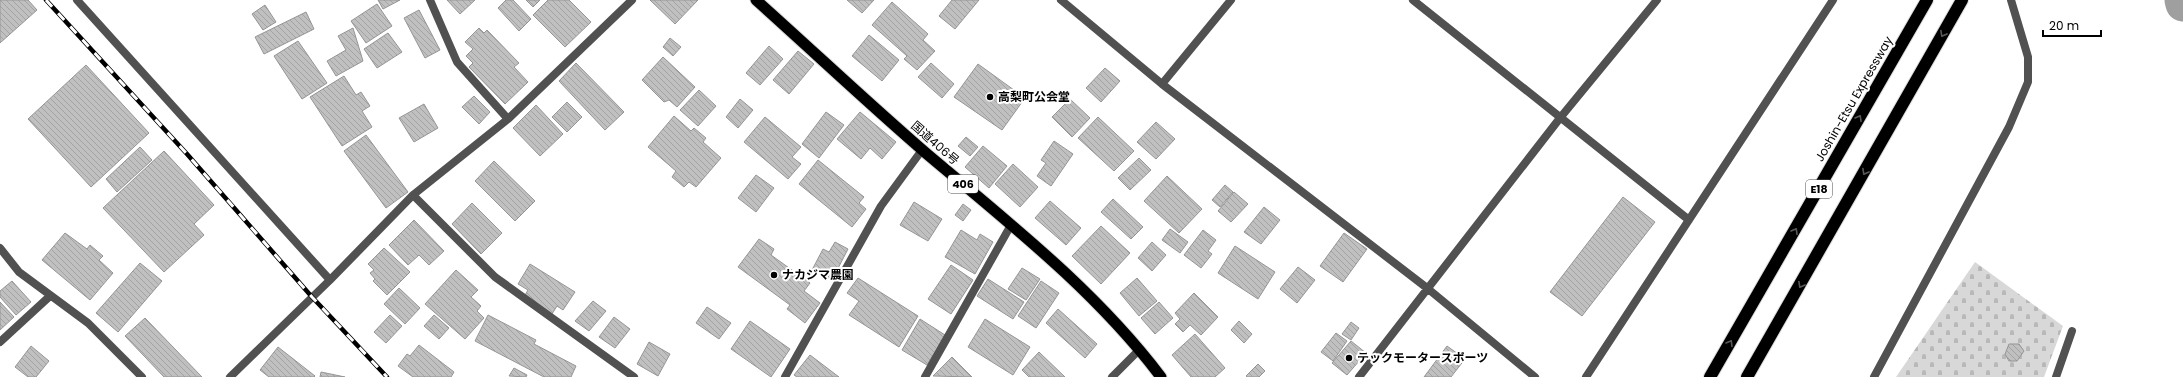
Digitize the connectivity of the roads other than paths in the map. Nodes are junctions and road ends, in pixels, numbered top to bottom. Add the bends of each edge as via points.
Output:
1 (77, 0) edge
2 (430, 0) edge
3 (632, 0) edge
4 (756, 0) edge
5 (1061, 0) edge
6 (1231, 0) edge
7 (1413, 0) edge
8 (1657, 0) edge
9 (1833, 0) edge
10 (1927, 0) edge
11 (1962, 0) edge
12 (2011, 0) edge
13 (1162, 84) junction
14 (1560, 118) junction
15 (508, 119) junction
16 (922, 150) junction
17 (413, 195) junction
18 (1689, 220) junction
19 (1011, 225) junction
20 (0, 248) edge
21 (330, 280) junction
22 (1427, 288) junction
23 (50, 296) junction
24 (2072, 331) dead end
25 (0, 342) edge
26 (1139, 350) junction
27 (142, 377) edge
28 (230, 377) edge
29 (634, 377) edge
30 (785, 377) edge
31 (925, 377) edge
32 (1112, 377) edge
33 (1161, 377) edge
34 (1359, 377) edge
35 (1535, 377) edge
36 (1586, 377) edge
37 (1710, 377) edge
38 (1747, 377) edge
39 (1874, 377) edge
40 (2056, 377) edge

1 - 21 street
2 - 15 street via 457,62
3 - 15 street
4 - 16 highway, 国道406号 / 406
5 - 13 street
6 - 13 street
7 - 14 street
8 - 14 street
9 - 18 street
37 -> 10 highway, Joshin-Etsu Expressway / E18
11 -> 38 highway, E18
12 - 39 street via 2028,57 2028,82 2009,127
13 - 22 street
14 - 18 street
14 - 22 street
15 - 17 street
16 - 19 highway, 国道406号 / 406
16 - 30 street via 881,206
17 - 21 street
17 - 29 street via 495,277
18 - 36 street
19 - 26 highway, 国道406号 / 406 via 1067,274
19 - 31 street
20 - 23 street via 19,272
21 - 28 street
22 - 34 street
22 - 35 street
23 - 25 street
23 - 27 street via 88,323
24 - 40 street
26 - 32 street
26 - 33 highway, 国道406号 / 406

